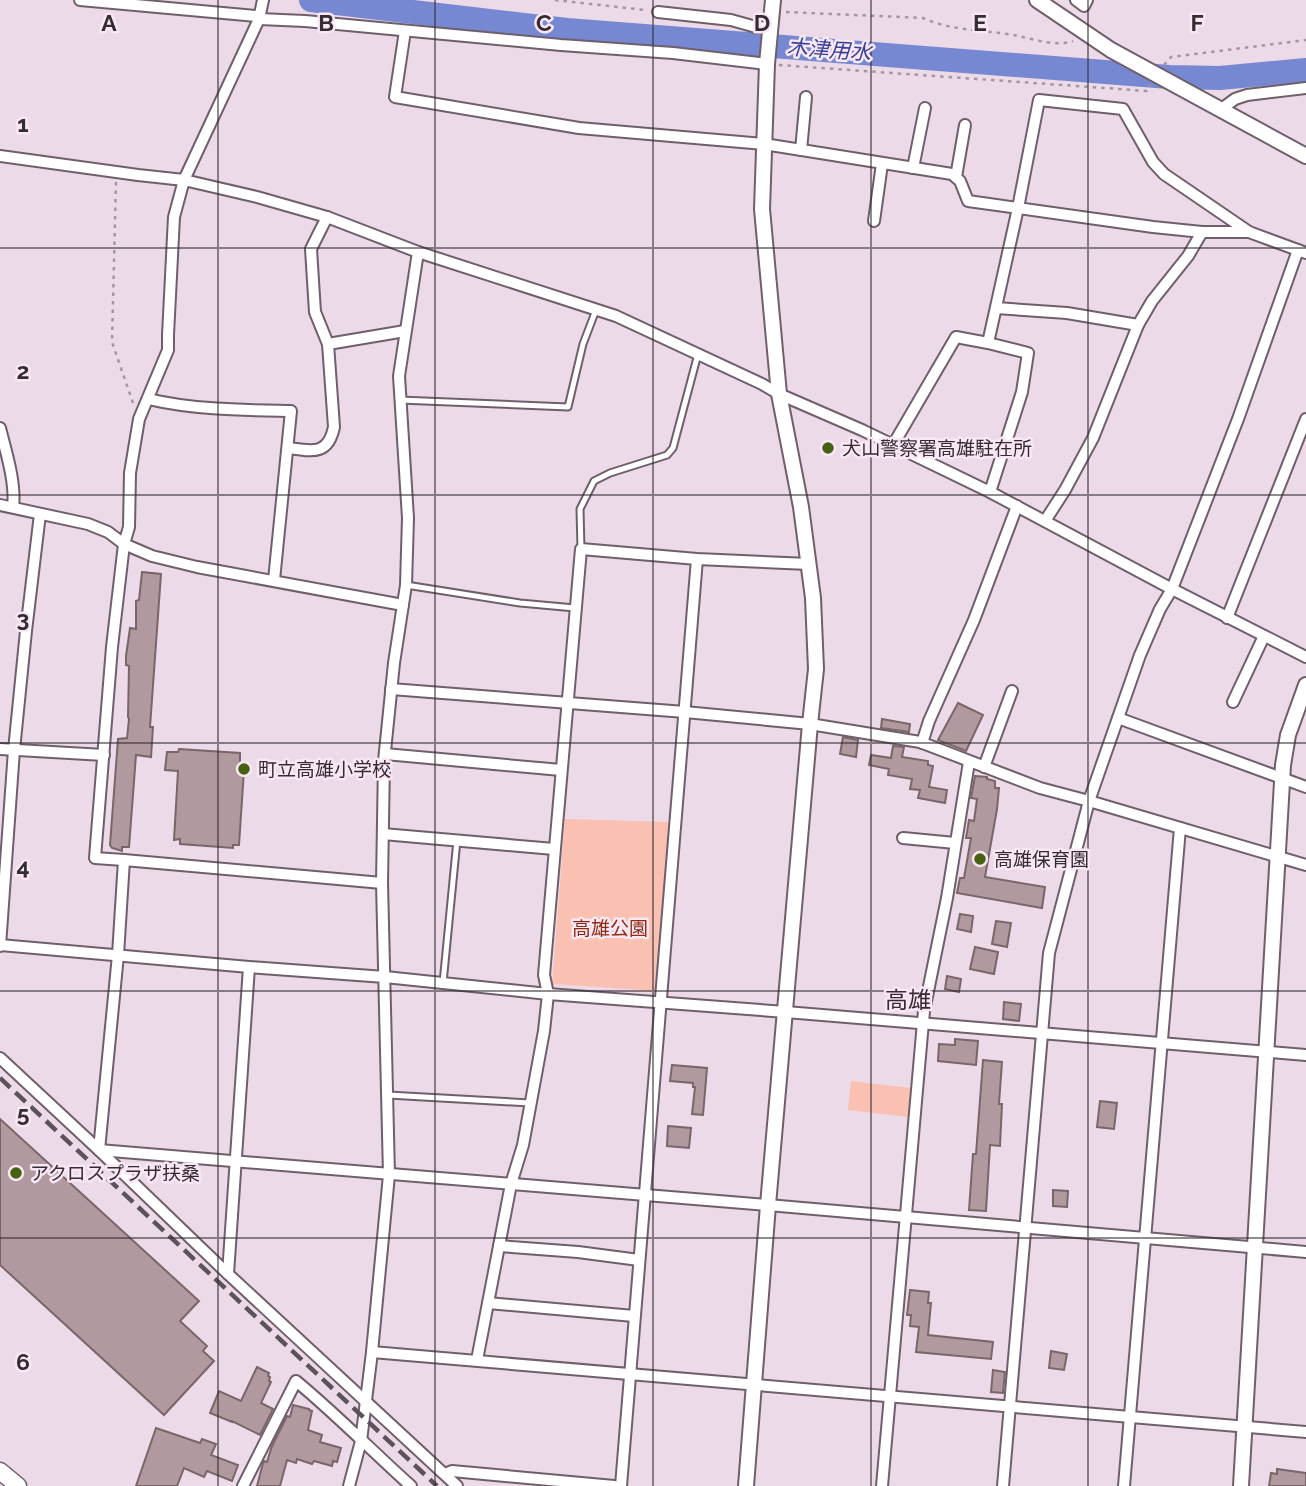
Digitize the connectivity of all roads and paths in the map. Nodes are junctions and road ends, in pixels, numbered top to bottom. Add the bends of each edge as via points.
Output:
1 (80, 0) edge
2 (555, 0) edge
3 (1037, 0) edge
4 (1076, 0) edge
5 (1087, 0) edge
6 (773, 6) edge
7 (261, 9) edge
8 (658, 12) joint
9 (770, 30) junction
10 (405, 31) junction
11 (1084, 32) junction
12 (1306, 40) edge
13 (767, 60) junction
14 (1167, 61) dead end
15 (1152, 83) dead end
16 (1306, 88) edge
17 (806, 97) dead end
18 (925, 108) dead end
19 (1220, 110) junction
20 (965, 125) dead end
21 (764, 144) junction
22 (801, 150) junction
23 (0, 156) edge
24 (1306, 156) edge
25 (882, 164) junction
26 (913, 168) junction
27 (116, 172) junction
28 (956, 177) junction
29 (184, 180) junction
30 (1018, 208) junction
31 (327, 218) junction
32 (874, 221) dead end
33 (1202, 232) junction
34 (1249, 232) junction
35 (1302, 251) edge
36 (418, 252) junction
37 (996, 309) junction
38 (596, 310) junction
39 (1138, 325) junction
40 (405, 331) junction
41 (988, 343) junction
42 (328, 344) junction
43 (698, 354) junction
44 (779, 394) junction
45 (148, 399) junction
46 (400, 400) junction
47 (139, 419) junction
48 (1306, 419) edge
49 (0, 428) edge
50 (893, 445) junction
51 (288, 448) junction
52 (990, 492) junction
53 (0, 505) edge
54 (1017, 506) junction
55 (13, 507) junction
56 (40, 514) junction
57 (1045, 521) junction
58 (124, 544) junction
59 (581, 549) junction
60 (698, 559) junction
61 (808, 564) junction
62 (274, 580) junction
63 (406, 584) junction
64 (1171, 589) junction
65 (403, 605) junction
66 (575, 608) junction
67 (1227, 618) junction
68 (1264, 636) junction
69 (1306, 657) edge
70 (1306, 685) edge
71 (391, 689) junction
72 (1012, 691) dead end
73 (567, 702) junction
74 (1233, 702) dead end
75 (685, 712) junction
76 (1118, 718) junction
77 (810, 724) junction
78 (922, 743) junction
79 (0, 749) edge
80 (14, 750) junction
81 (385, 754) junction
82 (104, 755) junction
83 (969, 762) junction
84 (984, 767) junction
85 (561, 770) junction
86 (1282, 778) junction
87 (1306, 787) edge
88 (1089, 801) junction
89 (1180, 828) junction
90 (383, 834) junction
91 (903, 838) dead end
92 (457, 840) junction
93 (955, 843) junction
94 (554, 849) junction
95 (1278, 856) junction
96 (124, 860) junction
97 (1306, 864) edge
98 (382, 883) junction
99 (0, 945) edge
100 (118, 955) junction
101 (249, 967) junction
102 (385, 977) junction
103 (443, 983) junction
104 (548, 994) junction
105 (661, 1002) junction
106 (786, 1012) junction
107 (923, 1024) junction
108 (1043, 1033) junction
109 (1161, 1044) junction
110 (1267, 1051) junction
111 (1306, 1055) edge
112 (0, 1058) edge
113 (388, 1095) junction
114 (530, 1103) junction
115 (99, 1150) junction
116 (235, 1160) junction
117 (389, 1175) junction
118 (511, 1184) junction
119 (645, 1195) junction
120 (768, 1205) junction
121 (906, 1217) junction
122 (1026, 1227) junction
123 (1145, 1239) junction
124 (499, 1246) junction
125 (1255, 1248) junction
126 (1306, 1252) edge
127 (639, 1261) junction
128 (228, 1274) junction
129 (488, 1303) junction
130 (634, 1315) junction
131 (372, 1352) junction
132 (477, 1360) junction
133 (629, 1373) junction
134 (755, 1386) junction
135 (890, 1396) junction
136 (366, 1402) junction
137 (1010, 1406) junction
138 (1130, 1417) junction
139 (1244, 1426) junction
140 (1306, 1432) edge
141 (361, 1441) junction
142 (445, 1474) junction
143 (1, 1475) edge
144 (18, 1486) edge
145 (243, 1486) edge
146 (349, 1486) edge
147 (411, 1486) edge
148 (457, 1486) edge
149 (614, 1486) edge
150 (621, 1486) edge
151 (746, 1486) edge
152 (882, 1486) edge
153 (1003, 1486) edge
154 (1124, 1486) edge
155 (1241, 1486) edge

1 - 7 street via 257,16
2 - 8 path
3 - 11 street
4 - 5 street via 1084,6
6 - 9 street
6 - 11 path via 923,18 1042,42 1068,43
7 - 10 street
7 - 29 street
8 - 9 street via 731,20
9 - 13 street
10 - 13 street
10 - 21 street via 396,97 579,128
11 - 19 street
12 - 14 path
13 - 15 path via 1147,91
13 - 21 street
16 - 19 street via 1247,95
17 - 22 street
18 - 26 street
19 - 24 street
20 - 28 street
21 - 22 street
21 - 44 street via 762,209
22 - 25 street
23 - 27 street
25 - 26 street
25 - 32 street
26 - 28 street
27 - 29 street
27 - 47 path via 112,342
28 - 30 street via 968,201
29 - 31 street
29 - 45 street via 174,217 168,350
30 - 33 street
30 - 34 street via 1039,100 1051,101 1123,109 1164,174
30 - 37 street
31 - 36 street
31 - 42 street via 311,249 315,312
33 - 34 street
33 - 39 street
34 - 35 street
35 - 64 street
36 - 38 street
36 - 40 street
37 - 39 street via 1067,313
37 - 41 street
38 - 43 street
38 - 46 lane via 568,407
39 - 57 street via 1093,438
40 - 42 street
40 - 46 street
41 - 50 street via 956,337
41 - 52 street via 1028,353 1022,392
42 - 51 street via 332,439 314,451
43 - 44 street
43 - 59 lane via 673,448 667,455 594,481 580,509
44 - 50 street
44 - 61 street
45 - 47 street
45 - 51 street via 215,409 291,411
46 - 63 street via 408,518
47 - 58 street via 130,473 130,527
48 - 67 street
49 - 55 street
50 - 52 street
51 - 62 street
52 - 54 street
53 - 55 street
54 - 57 street
54 - 78 street
55 - 56 street
56 - 58 street via 88,524
56 - 80 street
57 - 64 street
58 - 62 street via 197,567
58 - 82 street
59 - 60 street
59 - 66 street
60 - 61 street
60 - 75 street
61 - 77 street via 816,669
62 - 65 street
63 - 65 street
63 - 66 lane
64 - 67 street
64 - 76 street via 1140,655
65 - 71 street
66 - 73 street
67 - 68 street
68 - 69 street
68 - 74 street
70 - 86 street via 1288,735
71 - 73 street
71 - 81 street
72 - 84 street
73 - 75 street
73 - 85 street
75 - 77 street
75 - 105 street
76 - 86 street
76 - 88 street
77 - 78 street
77 - 106 street
78 - 83 street
79 - 80 street
80 - 82 street
80 - 99 street
81 - 85 street
81 - 90 street
82 - 96 street via 95,858
83 - 84 street
83 - 93 street
84 - 88 street
85 - 94 street
86 - 87 street
86 - 95 street
88 - 89 street
88 - 108 street via 1049,954
89 - 95 street
89 - 109 street
90 - 92 street
90 - 98 street
91 - 93 street
92 - 94 street
92 - 103 lane
93 - 107 street
94 - 104 street via 544,975
95 - 97 street
95 - 110 street
96 - 98 street
96 - 100 street
98 - 102 street
99 - 100 street
100 - 101 street
100 - 115 street
101 - 102 street
101 - 116 street
102 - 103 street
102 - 113 street
103 - 104 street
104 - 105 street
104 - 114 street
105 - 106 street
105 - 119 street
106 - 107 street
106 - 120 street
107 - 108 street
107 - 121 street
108 - 109 street
108 - 122 street
109 - 110 street
109 - 123 street
110 - 111 street
110 - 125 street
112 - 115 street
113 - 114 lane
113 - 117 street
114 - 118 street
115 - 116 street
115 - 128 street
116 - 117 street
116 - 128 street
117 - 118 street
117 - 131 street
118 - 119 street
118 - 124 street
119 - 120 street
119 - 127 street
120 - 121 street
120 - 134 street
121 - 122 street
121 - 135 street
122 - 123 street
122 - 137 street
123 - 125 street
123 - 138 street
124 - 127 street
124 - 129 street
125 - 126 street
125 - 139 street
127 - 130 street
128 - 136 street
129 - 130 street
129 - 132 street
130 - 133 street
131 - 132 street
131 - 136 street
132 - 133 street
133 - 134 street
133 - 150 street
134 - 135 street
134 - 151 street
135 - 137 street
135 - 152 street
136 - 141 street
136 - 142 street
137 - 138 street
137 - 153 street
138 - 139 street
138 - 154 street
139 - 140 street
139 - 155 street
141 - 145 street via 296,1381
141 - 146 street
141 - 147 street
142 - 148 street
142 - 149 street
143 - 144 main road

